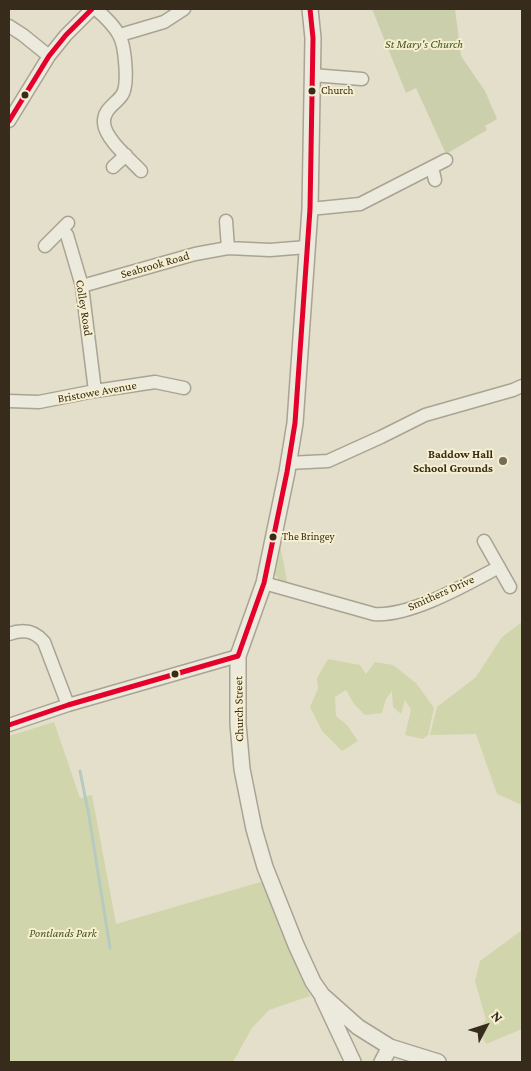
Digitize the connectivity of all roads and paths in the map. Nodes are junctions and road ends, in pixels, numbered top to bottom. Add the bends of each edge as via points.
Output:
1 (92, 9) edge
2 (96, 9) edge
3 (184, 9) edge
4 (310, 9) edge
5 (9, 26) edge
6 (120, 36) junction
7 (49, 56) junction
8 (312, 75) junction
9 (362, 79) dead end
10 (9, 121) edge
11 (126, 155) junction
12 (446, 160) dead end
13 (113, 167) dead end
14 (141, 171) dead end
15 (310, 209) junction
16 (226, 221) dead end
17 (45, 246) dead end
18 (307, 247) junction
19 (228, 248) junction
20 (82, 286) junction
21 (522, 386) edge
22 (184, 388) dead end
23 (95, 391) junction
24 (9, 400) edge
25 (288, 463) junction
26 (484, 541) dead end
27 (499, 566) junction
28 (264, 583) junction
29 (510, 587) dead end
30 (9, 634) edge
31 (238, 656) junction
32 (68, 705) junction
33 (9, 724) edge
34 (322, 995) junction
35 (390, 1047) junction
36 (353, 1062) edge
37 (382, 1062) edge
38 (438, 1062) edge

1 - 7 street
2 - 6 street
3 - 6 street via 164,22
4 - 8 street, Church Street
5 - 7 street
6 - 11 street via 126,65 126,87 110,107 104,122 106,133
7 - 10 street
8 - 9 street
8 - 15 street, Church Street
11 - 13 street
11 - 14 street
12 - 15 street via 434,174 360,204
15 - 18 street, Church Street
16 - 19 street
17 - 20 street, Colley Road via 65,226
18 - 19 street, Seabrook Road via 270,250
18 - 25 street, Church Street via 295,423
19 - 20 street, Seabrook Road
20 - 23 street, Colley Road
21 - 25 street via 425,414 328,461
22 - 23 street, Bristowe Avenue via 155,382
23 - 24 street, Bristowe Avenue via 39,402
25 - 28 street, Church Street
26 - 27 street
27 - 28 street, Smithers Drive via 419,605 382,610 362,611
27 - 29 street
28 - 31 street, Church Street
30 - 32 street via 24,630 38,635 44,642
31 - 32 street
31 - 34 street, Church Street via 242,768 254,829 279,905
32 - 33 street
34 - 35 street, Church Street via 358,1027
34 - 36 street
35 - 37 street
35 - 38 street, Church Street

